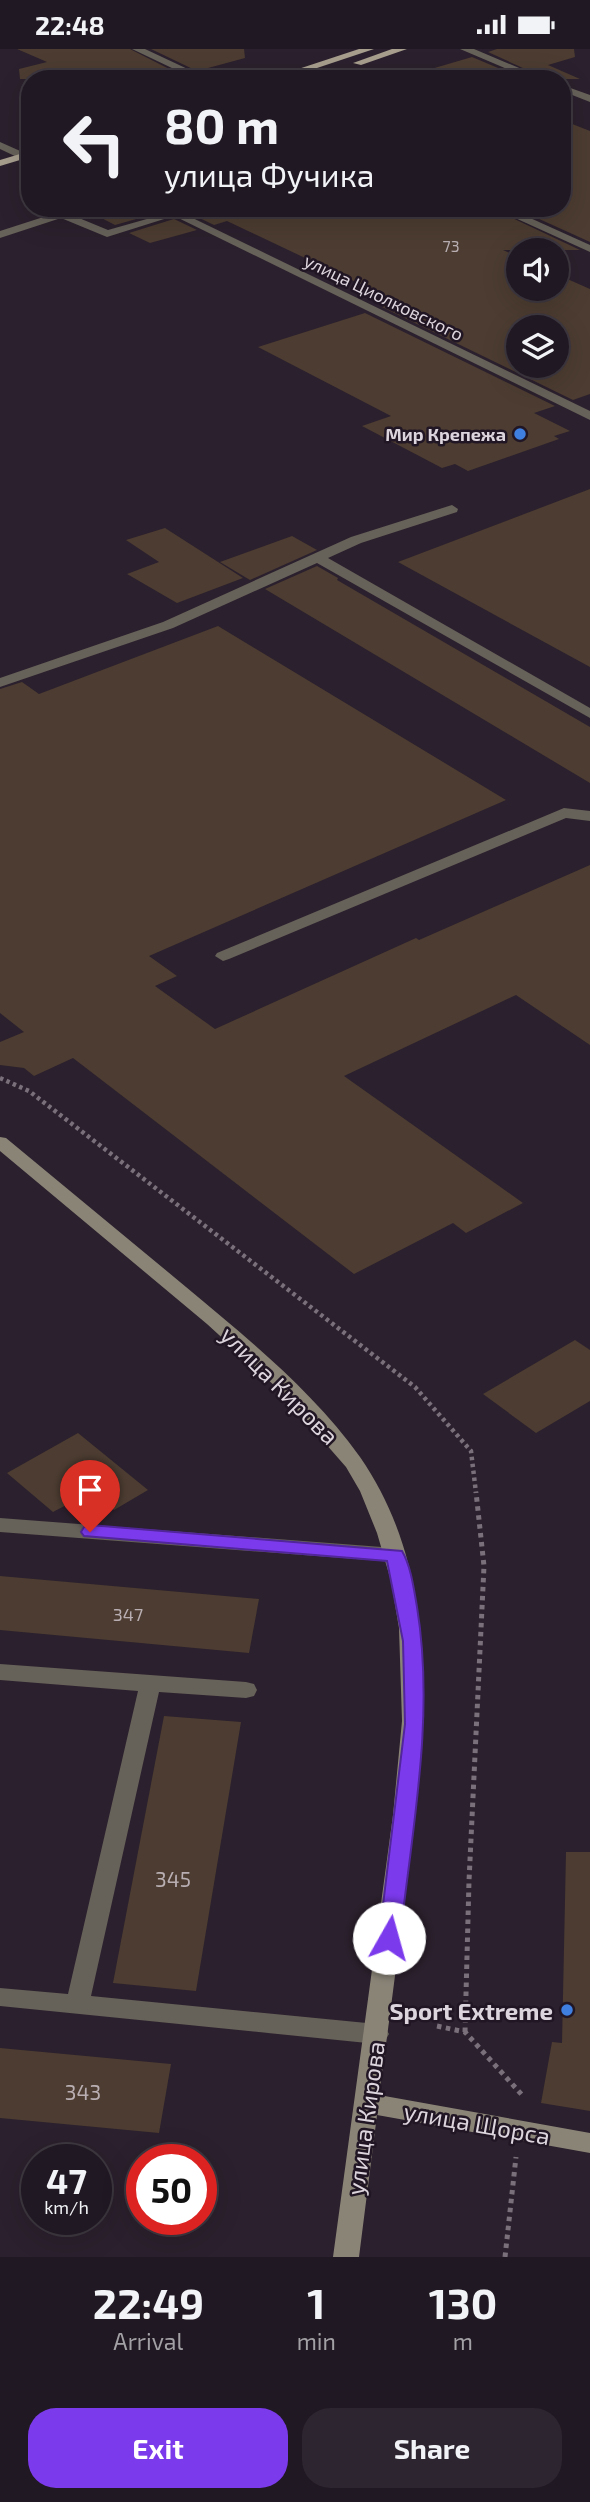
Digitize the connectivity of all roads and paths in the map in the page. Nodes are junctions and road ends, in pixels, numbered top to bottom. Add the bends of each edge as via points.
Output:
1 (137, 49) edge
2 (369, 49) edge
3 (402, 49) edge
4 (465, 49) edge
5 (184, 70) edge
6 (302, 70) edge
7 (336, 70) edge
8 (518, 70) edge
9 (571, 92) edge
10 (590, 99) edge
11 (0, 145) edge
12 (21, 155) edge
13 (21, 159) edge
14 (21, 162) edge
15 (0, 163) edge
16 (0, 174) edge
17 (53, 217) edge
18 (69, 217) edge
19 (165, 217) edge
20 (181, 217) edge
21 (518, 217) edge
22 (0, 235) edge
23 (590, 249) edge
24 (587, 412) edge
25 (452, 509) dead end
26 (318, 558) junction
27 (0, 683) edge
28 (590, 714) edge
29 (590, 816) edge
30 (223, 956) dead end
31 (0, 1142) edge
32 (2, 1523) edge
33 (395, 1555) junction
34 (0, 1672) edge
35 (150, 1684) junction
36 (246, 1690) dead end
37 (0, 1997) edge
38 (77, 2004) junction
39 (436, 2026) dead end
40 (377, 2034) junction
41 (523, 2096) dead end
42 (365, 2103) junction
43 (590, 2143) edge
44 (516, 2155) dead end
45 (346, 2257) edge
46 (505, 2257) edge

1 - 5 street
2 - 6 main road
3 - 7 main road
4 - 8 street
9 - 10 street
11 - 12 street
13 - 15 main road
14 - 16 main road
17 - 22 street
18 - 19 street via 107,234
20 - 24 street, улица Циолковского
21 - 23 street
25 - 26 street via 356,540
26 - 27 street via 168,625
26 - 28 street
29 - 30 street via 564,813
31 - 33 main road, улица Кирова via 253,1352 303,1402 348,1455 373,1496
32 - 33 street
33 - 40 main road, улица Кирова via 413,1641 415,1724
34 - 35 street
35 - 36 street
35 - 38 street
37 - 38 street
38 - 40 street
39 - 41 path via 465,2032
40 - 42 main road, улица Кирова
42 - 43 main road, улица Щорса
42 - 45 main road, улица Кирова
44 - 46 path

